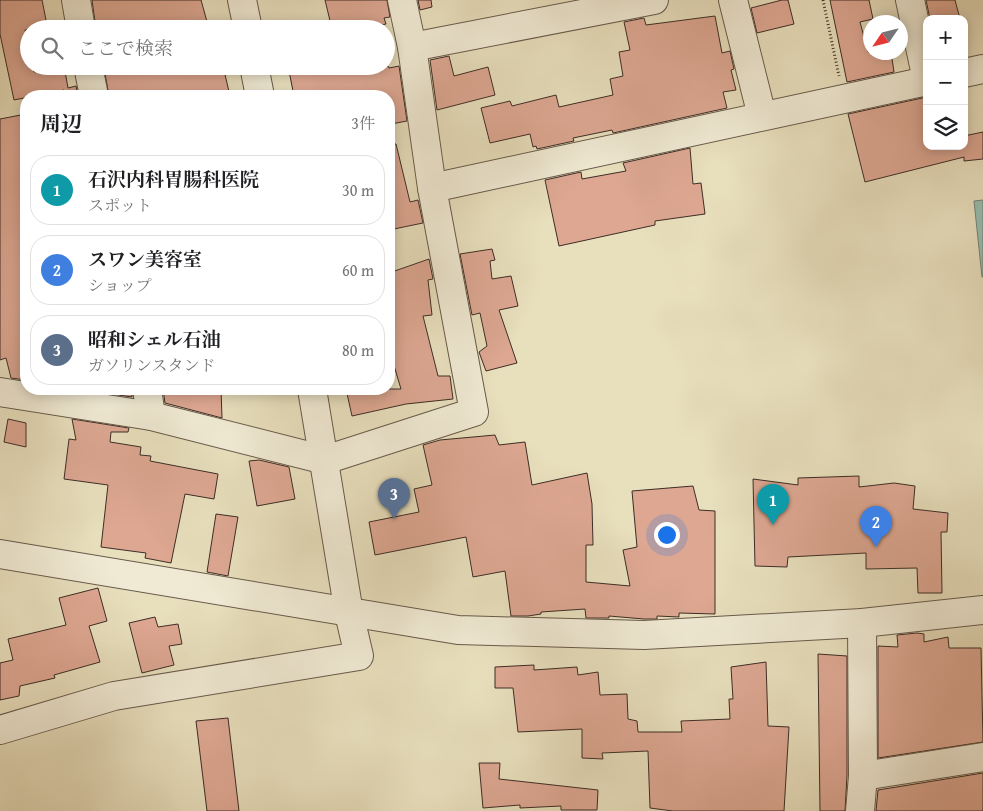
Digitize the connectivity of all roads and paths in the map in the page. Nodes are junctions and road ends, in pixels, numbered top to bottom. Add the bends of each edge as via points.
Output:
1 (76, 0) edge
2 (242, 0) edge
3 (402, 0) edge
4 (654, 0) edge
5 (733, 0) edge
6 (823, 0) edge
7 (910, 0) edge
8 (79, 20) edge
9 (246, 20) edge
10 (412, 47) junction
11 (923, 61) edge
12 (983, 69) edge
13 (968, 72) edge
14 (90, 75) edge
15 (256, 75) edge
16 (923, 81) edge
17 (93, 90) edge
18 (259, 90) edge
19 (843, 99) junction
20 (762, 116) junction
21 (432, 188) junction
22 (0, 392) edge
23 (147, 395) edge
24 (313, 395) edge
25 (151, 416) junction
26 (325, 460) junction
27 (0, 554) edge
28 (983, 610) edge
29 (349, 613) junction
30 (862, 624) junction
31 (0, 730) edge
32 (983, 757) edge
33 (863, 776) junction
34 (860, 811) edge

1 - 8 street
2 - 9 street
3 - 10 street
4 - 10 street
5 - 20 street
6 - 19 path
7 - 11 street
10 - 21 street
12 - 13 street
14 - 17 street
15 - 18 street
16 - 19 street
19 - 20 street
20 - 21 street
21 - 26 street via 474,412
22 - 25 street
23 - 25 street
24 - 26 street
25 - 26 street
26 - 29 street
27 - 29 street
28 - 30 street
29 - 30 street via 458,630 644,635
29 - 31 street via 359,656 114,696
30 - 33 street
32 - 33 street
33 - 34 street

